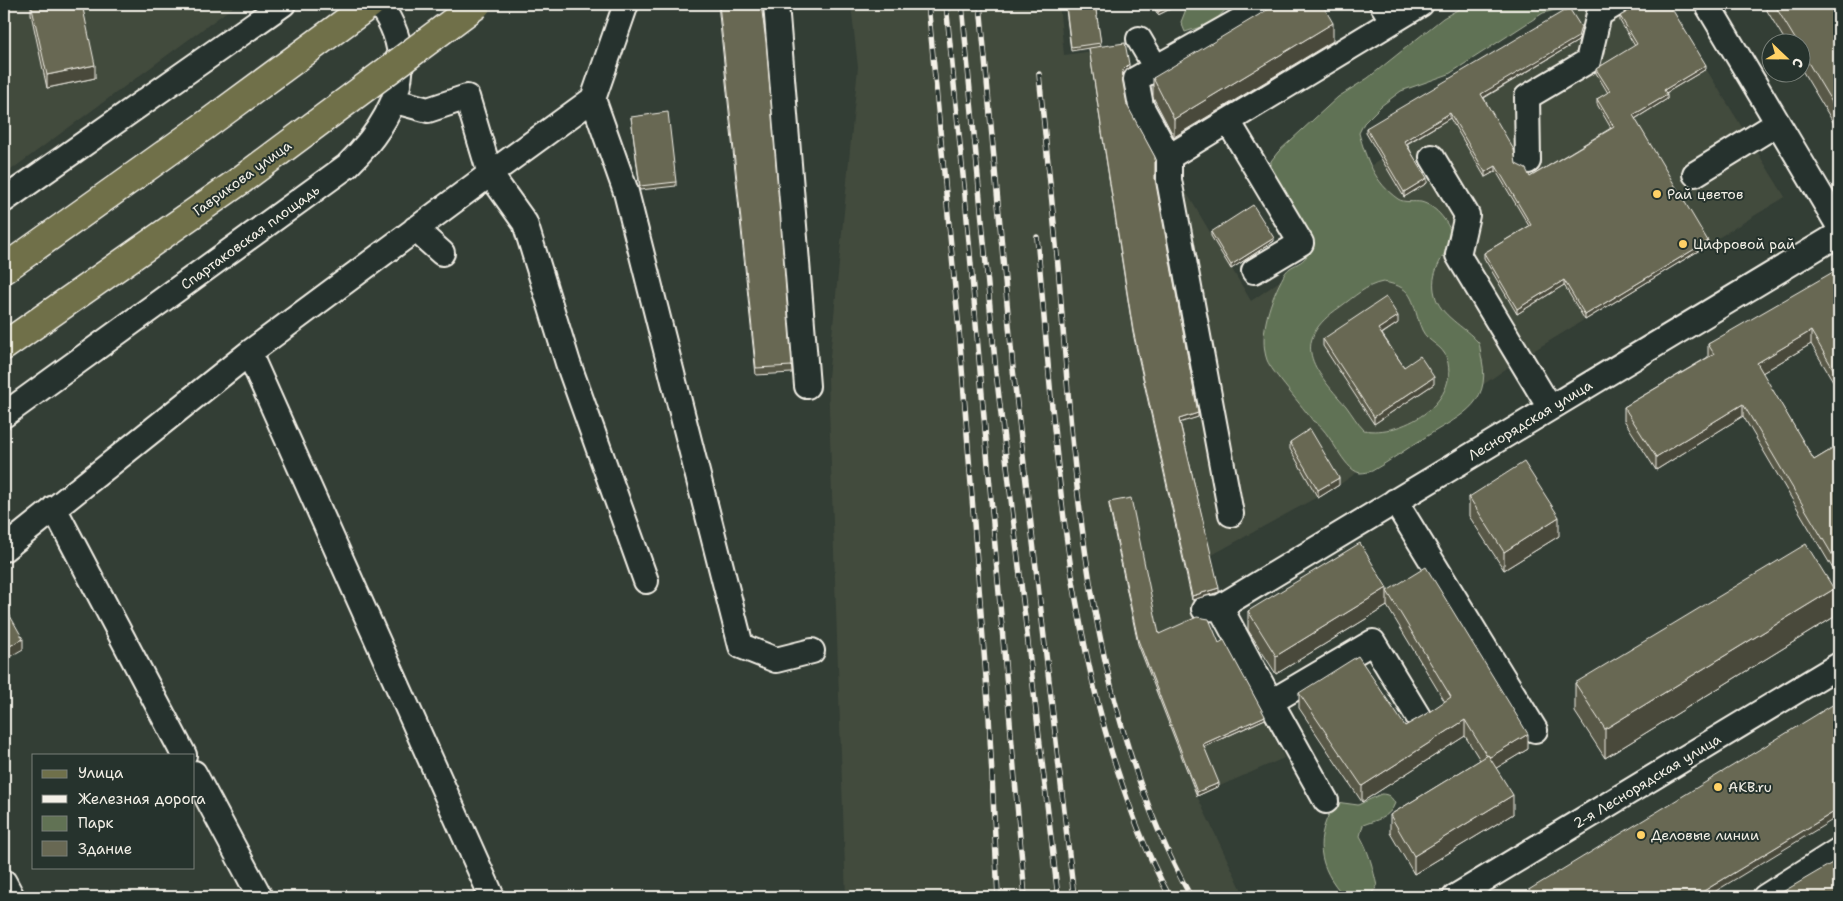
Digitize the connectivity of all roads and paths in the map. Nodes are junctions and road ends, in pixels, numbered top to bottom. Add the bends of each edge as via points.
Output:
1 (283, 4) edge
2 (477, 4) edge
3 (626, 4) edge
4 (776, 4) edge
5 (1269, 4) edge
6 (1421, 4) edge
7 (1616, 4) edge
8 (1707, 4) edge
9 (1835, 4) edge
10 (382, 7) edge
11 (1839, 11) edge
12 (1388, 12) edge
13 (1139, 39) dead end
14 (1146, 74) junction
15 (593, 99) junction
16 (394, 101) junction
17 (1228, 121) junction
18 (1778, 123) junction
19 (1169, 157) junction
20 (1432, 157) dead end
21 (1528, 160) dead end
22 (490, 174) junction
23 (1695, 174) dead end
24 (4, 200) edge
25 (1839, 226) edge
26 (415, 230) junction
27 (1839, 234) edge
28 (442, 253) dead end
29 (4, 269) edge
30 (1254, 271) dead end
31 (4, 346) edge
32 (249, 353) junction
33 (807, 386) dead end
34 (1550, 408) junction
35 (4, 415) edge
36 (1395, 501) junction
37 (54, 508) junction
38 (1231, 514) dead end
39 (4, 548) edge
40 (646, 581) dead end
41 (812, 651) dead end
42 (1839, 665) edge
43 (1271, 702) junction
44 (1418, 718) edge
45 (1535, 730) dead end
46 (183, 754) edge
47 (195, 775) edge
48 (1326, 801) dead end
49 (1839, 850) edge
50 (4, 882) edge
51 (12, 897) edge
52 (260, 897) edge
53 (492, 897) edge
54 (1455, 897) edge
55 (1765, 897) edge

1 - 24 street
2 - 31 main road, Гаврикова улица, bridge via 241,180
3 - 15 street
4 - 33 street
5 - 14 street
6 - 12 street
7 - 21 street via 1600,14 1588,60 1527,98
8 - 18 street
9 - 11 street
10 - 16 street, Спартаковская площадь via 400,57 400,79
10 - 29 main road via 203,127
12 - 17 street
13 - 14 street
14 - 19 street via 1141,106
15 - 22 street
15 - 41 street via 626,192 741,646 776,660
16 - 22 street via 428,110 467,97
16 - 35 street, Спартаковская площадь via 378,131 347,166
17 - 19 street
17 - 30 street via 1301,243
18 - 23 street
18 - 25 street
19 - 38 street via 1169,180
20 - 34 street via 1467,215 1458,255
22 - 26 street
22 - 40 street via 525,223 568,363
26 - 28 street
26 - 32 street
27 - 34 street, Леснорядская улица
32 - 37 street
32 - 53 street
34 - 36 street, Леснорядская улица
36 - 43 street, Леснорядская улица via 1212,608
36 - 45 street
37 - 39 street
37 - 46 street
42 - 54 street, 2-я Леснорядская улица
43 - 44 street via 1372,642
43 - 48 street
47 - 52 street
49 - 55 street
50 - 51 street

